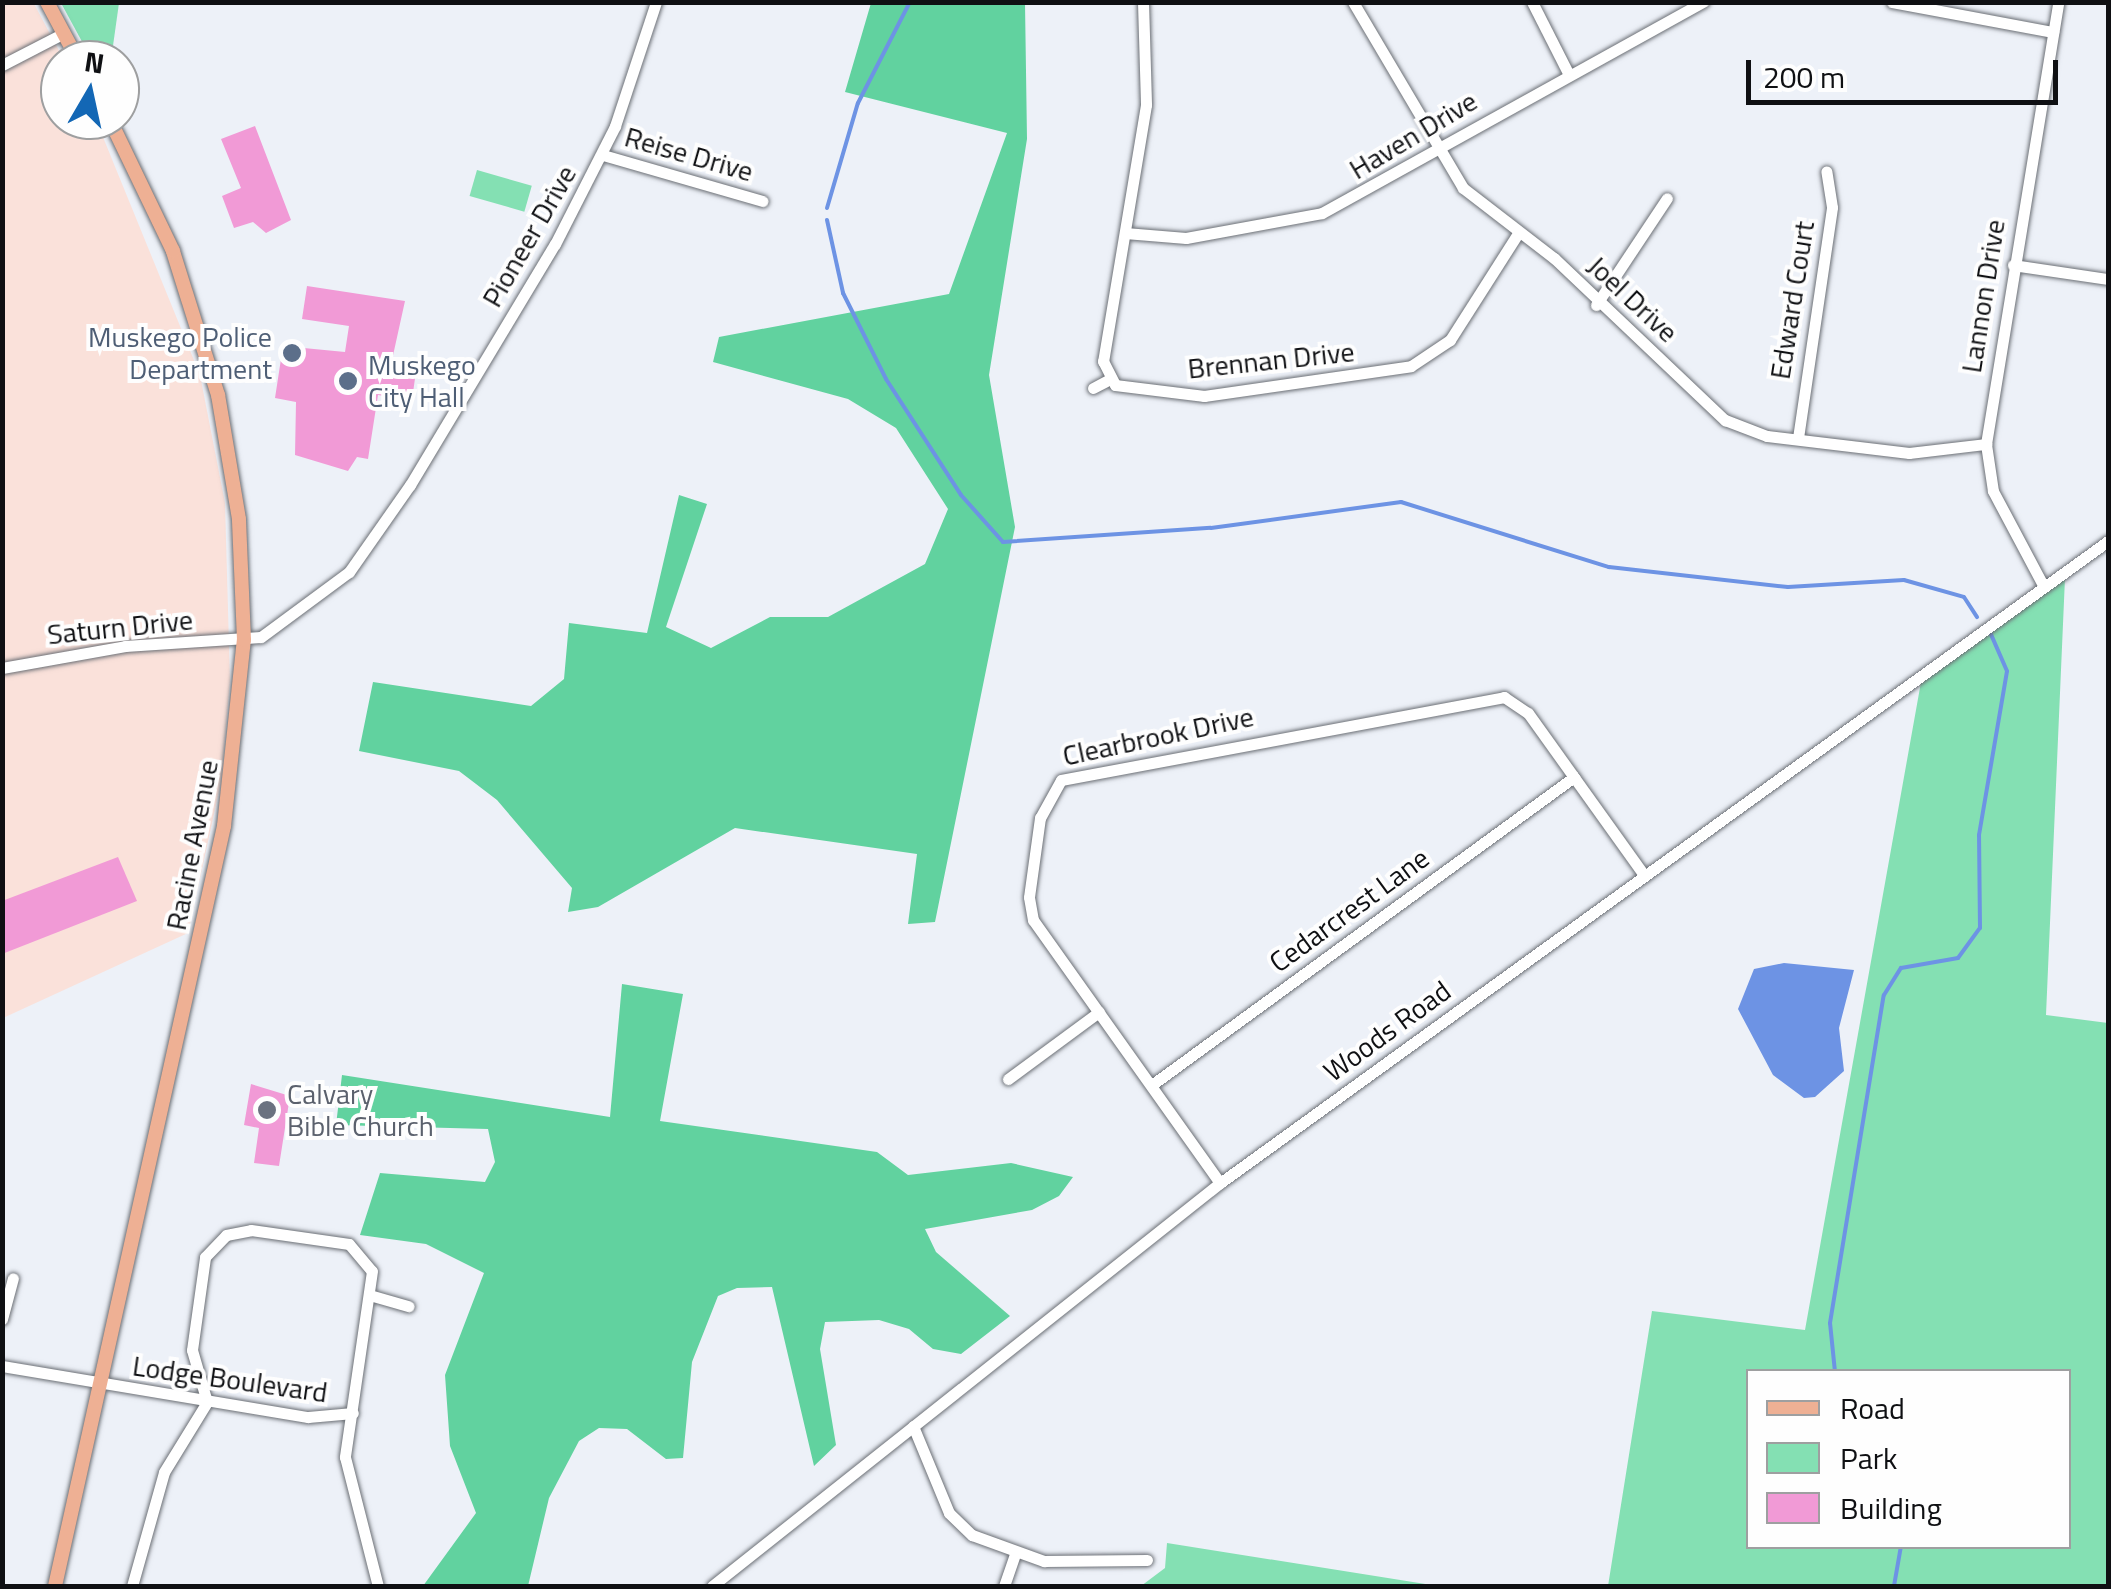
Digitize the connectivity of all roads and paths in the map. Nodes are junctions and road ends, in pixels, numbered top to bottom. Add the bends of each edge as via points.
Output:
1 (48, 2) edge
2 (656, 2) edge
3 (1144, 2) edge
4 (1353, 2) edge
5 (1532, 2) edge
6 (1703, 2) edge
7 (1892, 2) edge
8 (2058, 2) edge
9 (2053, 32) junction
10 (64, 33) junction
11 (68, 40) edge
12 (2, 65) edge
13 (1566, 71) junction
14 (120, 140) edge
15 (1438, 150) junction
16 (602, 155) junction
17 (1826, 170) dead end
18 (1667, 198) dead end
19 (762, 201) dead end
20 (1125, 233) junction
21 (1517, 235) junction
22 (2013, 265) junction
23 (2108, 279) edge
24 (1596, 305) junction
25 (1108, 380) junction
26 (1093, 388) dead end
27 (1798, 438) junction
28 (1986, 444) junction
29 (2108, 541) edge
30 (2044, 587) junction
31 (244, 640) junction
32 (2, 668) edge
33 (1574, 777) junction
34 (1644, 875) junction
35 (1098, 1012) junction
36 (1008, 1079) dead end
37 (1153, 1084) junction
38 (1220, 1183) junction
39 (12, 1278) dead end
40 (373, 1296) junction
41 (408, 1306) dead end
42 (2, 1319) edge
43 (2, 1366) edge
44 (99, 1387) junction
45 (207, 1402) junction
46 (354, 1413) junction
47 (913, 1426) junction
48 (1016, 1552) junction
49 (1147, 1560) dead end
50 (55, 1586) edge
51 (132, 1586) edge
52 (378, 1586) edge
53 (712, 1586) edge
54 (1004, 1586) edge

1 - 10 main road
2 - 16 street, Pioneer Drive
3 - 20 street via 1146,106
4 - 15 street, Joel Drive
5 - 13 street
6 - 13 street, Haven Drive
7 - 9 street
8 - 9 street, Lannon Drive
9 - 22 street, Lannon Drive
10 - 11 main road
10 - 12 street
13 - 15 street, Haven Drive
14 - 31 main road, Racine Avenue via 173,251 218,394 239,519
15 - 20 street, Haven Drive via 1295,222 1186,238
15 - 21 street, Joel Drive via 1474,200
16 - 19 street, Reise Drive
16 - 31 street, Pioneer Drive via 368,549 317,601
17 - 27 street, Edward Court via 1831,217
18 - 24 street
20 - 25 street via 1104,362
21 - 24 street, Joel Drive via 1554,258
21 - 25 street, Brennan Drive via 1450,340 1411,366 1204,396
22 - 23 street
22 - 28 street, Lannon Drive
24 - 27 street, Joel Drive via 1725,420
25 - 26 street
27 - 28 street, Joel Drive via 1909,454
28 - 30 street, Lannon Drive via 1993,491
29 - 30 street, Woods Road
30 - 34 street, Woods Road
31 - 32 street, Saturn Drive via 125,646
31 - 44 main road, Racine Avenue via 224,826
33 - 34 street, Clearbrook Drive
33 - 35 street, Clearbrook Drive via 1528,713 1494,696 1070,776 1043,805 1030,910
33 - 37 street, Cedarcrest Lane
34 - 38 street, Woods Road
35 - 36 street
35 - 37 street, Clearbrook Drive
37 - 38 street, Clearbrook Drive
38 - 47 street, Woods Road
39 - 42 street
40 - 41 street
40 - 45 street via 372,1271 348,1244 251,1230 226,1235 205,1257 192,1350
40 - 46 street
43 - 44 street, Lodge Boulevard
44 - 45 street, Lodge Boulevard
44 - 50 main road, Racine Avenue
45 - 46 street, Lodge Boulevard via 308,1417
45 - 51 street via 164,1472
46 - 52 street via 345,1456
47 - 48 street via 949,1514 972,1535
47 - 53 street, Woods Road
48 - 49 street via 1064,1563
48 - 54 street

